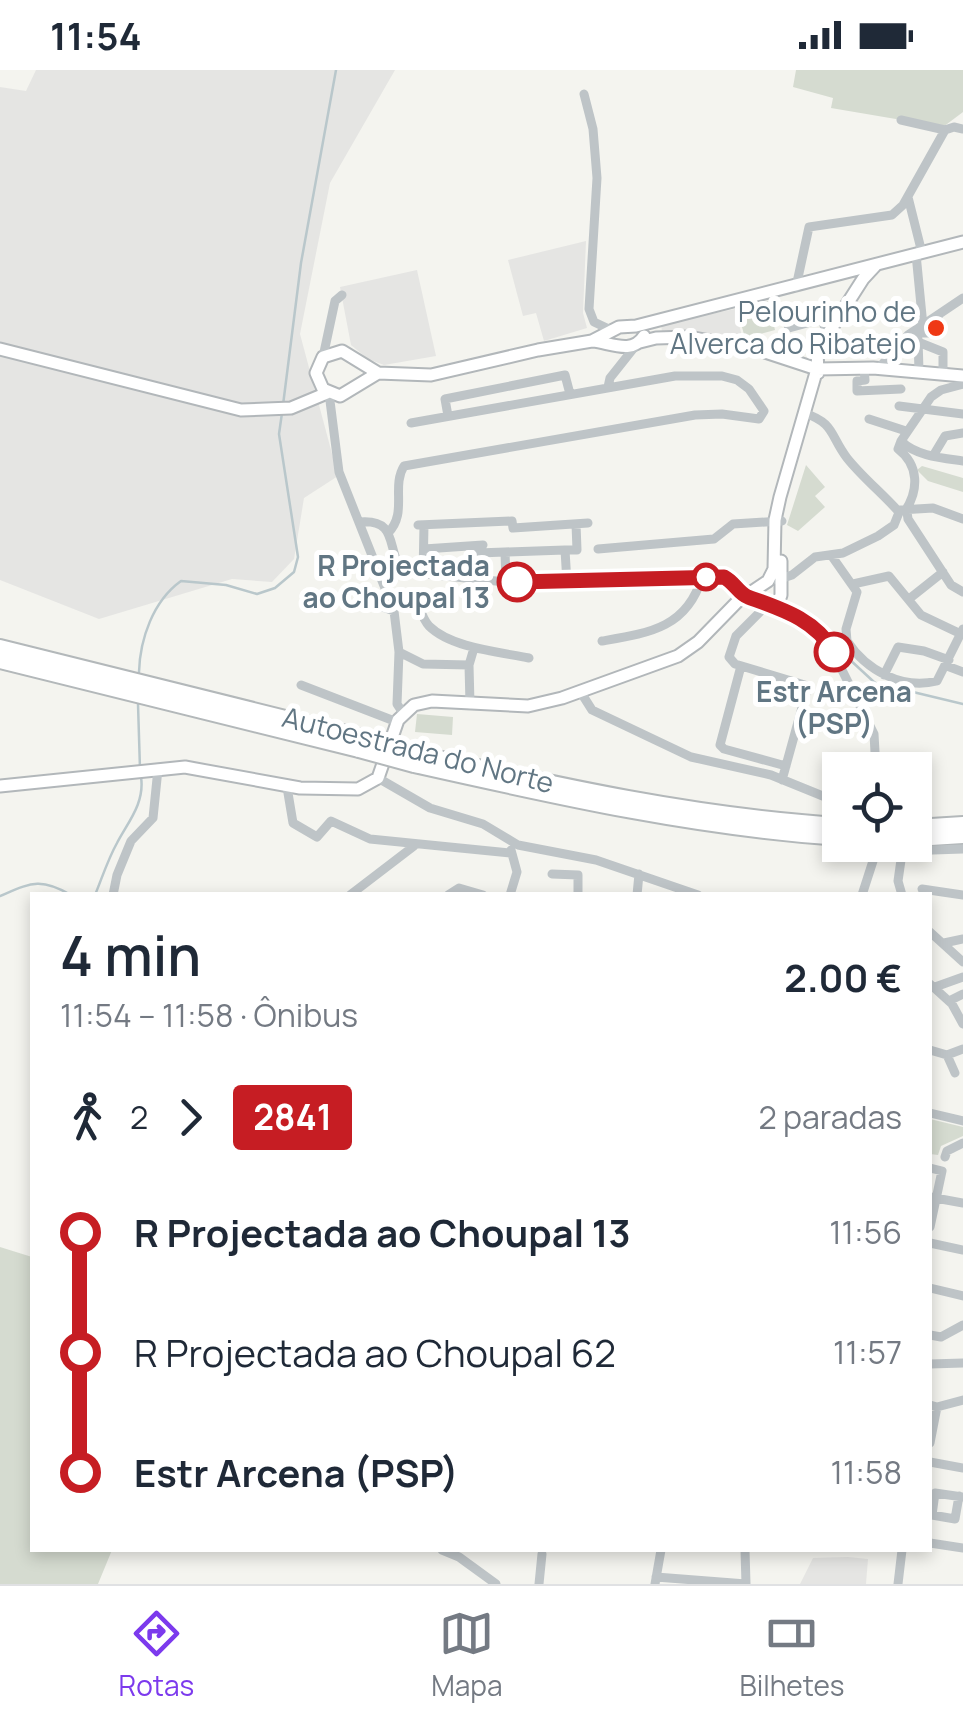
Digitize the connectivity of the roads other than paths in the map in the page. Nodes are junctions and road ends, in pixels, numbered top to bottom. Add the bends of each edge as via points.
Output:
1 (584, 94) dead end
2 (901, 120) dead end
3 (944, 130) junction
4 (963, 130) edge
5 (908, 196) junction
6 (898, 211) junction
7 (912, 214) junction
8 (962, 243) edge
9 (919, 253) junction
10 (876, 264) junction
11 (834, 275) junction
12 (796, 286) junction
13 (342, 295) dead end
14 (963, 298) edge
15 (846, 304) junction
16 (594, 322) junction
17 (329, 326) junction
18 (919, 332) junction
19 (826, 336) junction
20 (639, 337) junction
21 (612, 338) junction
22 (576, 344) junction
23 (0, 349) edge
24 (342, 351) junction
25 (323, 357) junction
26 (356, 360) junction
27 (624, 362) junction
28 (864, 368) junction
29 (879, 368) junction
30 (817, 369) junction
31 (919, 372) junction
32 (378, 373) junction
33 (943, 374) junction
34 (963, 376) edge
35 (317, 379) junction
36 (360, 382) junction
37 (963, 384) edge
38 (608, 387) junction
39 (901, 388) dead end
40 (332, 394) junction
41 (570, 394) junction
42 (899, 406) dead end
43 (924, 407) junction
44 (280, 409) junction
45 (807, 414) junction
46 (963, 414) edge
47 (448, 416) junction
48 (869, 419) dead end
49 (410, 423) dead end
50 (963, 433) edge
51 (903, 436) junction
52 (933, 456) junction
53 (963, 461) edge
54 (903, 515) junction
55 (778, 520) junction
56 (963, 520) edge
57 (359, 522) junction
58 (588, 523) dead end
59 (576, 524) junction
60 (388, 533) junction
61 (424, 548) junction
62 (598, 549) dead end
63 (571, 550) junction
64 (505, 552) junction
65 (831, 555) junction
66 (781, 564) junction
67 (798, 571) junction
68 (943, 572) junction
69 (423, 576) junction
70 (702, 577) junction
71 (506, 582) junction
72 (566, 582) junction
73 (775, 584) junction
74 (853, 584) junction
75 (963, 592) edge
76 (415, 596) dead end
77 (744, 597) junction
78 (360, 599) dead end
79 (909, 599) junction
80 (766, 605) junction
81 (394, 611) junction
82 (792, 613) junction
83 (962, 631) edge
84 (602, 641) dead end
85 (0, 647) edge
86 (474, 648) junction
87 (398, 652) junction
88 (529, 658) dead end
89 (0, 661) edge
90 (948, 663) junction
91 (469, 665) junction
92 (741, 666) junction
93 (963, 672) edge
94 (884, 675) junction
95 (302, 686) dead end
96 (580, 691) junction
97 (470, 704) junction
98 (400, 718) junction
99 (360, 743) junction
100 (875, 752) edge
101 (417, 759) junction
102 (786, 766) junction
103 (147, 771) junction
104 (378, 778) junction
105 (782, 780) junction
106 (0, 786) edge
107 (286, 787) junction
108 (822, 797) edge
109 (963, 824) edge
110 (822, 825) edge
111 (932, 830) edge
112 (932, 834) edge
113 (963, 836) edge
114 (822, 837) edge
115 (414, 846) junction
116 (512, 848) junction
117 (963, 849) edge
118 (932, 851) edge
119 (870, 862) edge
120 (901, 862) edge
121 (552, 874) dead end
122 (639, 874) junction
123 (922, 888) dead end
124 (113, 892) edge
125 (354, 892) edge
126 (511, 892) edge
127 (578, 892) edge
128 (637, 892) edge
129 (690, 892) edge
130 (863, 892) edge
131 (901, 892) edge
132 (963, 895) edge
133 (932, 934) edge
134 (963, 939) edge
135 (944, 943) junction
136 (963, 962) edge
137 (963, 976) edge
138 (932, 985) edge
139 (963, 994) edge
140 (949, 1000) junction
141 (963, 1024) edge
142 (963, 1049) edge
143 (932, 1051) edge
144 (947, 1055) junction
145 (955, 1073) dead end
146 (932, 1113) edge
147 (963, 1121) edge
148 (963, 1143) edge
149 (945, 1157) dead end
150 (932, 1168) edge
151 (934, 1185) edge
152 (933, 1198) edge
153 (963, 1204) edge
154 (932, 1243) edge
155 (963, 1250) edge
156 (932, 1288) edge
157 (963, 1296) edge
158 (963, 1325) edge
159 (932, 1335) edge
160 (963, 1363) edge
161 (932, 1364) edge
162 (963, 1400) edge
163 (934, 1406) edge
164 (932, 1462) edge
165 (963, 1468) edge
166 (932, 1543) edge
167 (963, 1548) edge
168 (447, 1552) edge
169 (661, 1552) edge
170 (745, 1552) edge
171 (902, 1552) edge
172 (542, 1554) dead end
173 (656, 1581) edge
174 (496, 1584) edge
175 (539, 1584) edge
176 (746, 1584) edge
177 (898, 1584) edge

1 - 16 street via 597,178 588,298
2 - 3 street
3 - 4 street
3 - 5 street
5 - 6 street
5 - 7 street
6 - 7 street
6 - 12 street via 809,228
7 - 9 street
8 - 9 main road
9 - 10 main road
9 - 18 street
10 - 11 main road
10 - 15 main road
11 - 12 main road
11 - 15 main road via 844,285
12 - 20 main road via 661,318
13 - 17 street via 334,301
14 - 18 street
15 - 19 main road
15 - 19 street via 787,322 789,328 822,320
16 - 21 street
16 - 22 street
17 - 24 street
17 - 25 street
18 - 29 street
18 - 31 street
18 - 33 street via 943,352
19 - 30 main road
20 - 21 main road
20 - 21 main road
20 - 27 street
20 - 30 main road via 689,337
21 - 22 main road
21 - 27 street
22 - 32 main road via 431,375
23 - 44 main road via 241,410
24 - 25 main road
24 - 26 main road
25 - 35 main road
26 - 32 main road
26 - 36 main road
27 - 38 street
28 - 29 main road
28 - 30 main road
28 - 39 street via 857,391
29 - 31 main road
30 - 45 main road
31 - 33 main road
32 - 36 main road
33 - 34 main road
35 - 40 main road
35 - 44 main road via 305,396
36 - 40 main road
37 - 43 street via 940,390
38 - 41 street
38 - 60 street via 722,376 749,389 764,408 762,417 708,414 406,465 399,473 398,520
40 - 44 main road
40 - 57 street via 340,472
41 - 47 street
41 - 47 street via 565,375 446,400
42 - 43 street
43 - 46 street
43 - 51 street
45 - 54 street via 835,432 845,456
45 - 55 main road
47 - 49 street
48 - 51 street
50 - 52 street via 945,436
51 - 52 street via 904,446
51 - 54 street via 898,449 911,463 916,486
52 - 53 street
54 - 56 street via 918,506
54 - 65 street via 878,536
54 - 68 street
55 - 62 street via 733,524 714,539
55 - 66 main road
55 - 73 main road
57 - 60 street via 376,522
57 - 81 street
58 - 59 street
59 - 61 street via 421,525
59 - 63 street
60 - 69 street via 398,566
61 - 64 street
61 - 69 street
63 - 64 street
63 - 72 street
64 - 71 street
65 - 67 street via 815,557
65 - 74 street
66 - 67 street
66 - 73 main road
67 - 73 street
68 - 75 street
68 - 79 street
69 - 71 street
70 - 72 street
70 - 77 street via 728,578
70 - 84 street via 695,600 660,628
71 - 72 street
73 - 77 main road
73 - 80 main road via 760,592
73 - 80 main road via 778,603
73 - 82 street
74 - 79 street via 889,576
74 - 94 street via 857,601 846,641
76 - 86 street via 430,627
77 - 80 main road
77 - 96 main road via 678,656
78 - 81 street
79 - 83 street via 924,617
80 - 82 street
80 - 92 street via 731,646 730,659
81 - 87 street
82 - 100 street via 834,652 874,734
83 - 90 street
85 - 99 highway, Autoestrada do Norte
86 - 88 street
86 - 91 street
87 - 91 street via 423,664
87 - 98 street
89 - 99 highway, Autoestrada do Norte
90 - 93 street
90 - 94 street via 932,683
90 - 94 street via 898,646
91 - 97 street
92 - 102 street via 720,745
92 - 102 street via 808,686
95 - 98 street
96 - 97 main road via 528,706
96 - 105 street via 592,710 691,757
97 - 98 main road via 426,702
98 - 104 main road
99 - 101 highway, Autoestrada do Norte, bridge
101 - 110 highway, Autoestrada do Norte via 624,800
101 - 114 highway, Autoestrada do Norte via 621,811
102 - 105 street
103 - 106 main road
103 - 107 main road via 199,768
103 - 124 street via 154,818 131,842
104 - 107 main road via 358,790
104 - 116 street via 419,803 482,824
105 - 108 street
107 - 115 street via 293,823 314,836 331,820 370,839
109 - 111 highway
112 - 113 highway
115 - 116 street
115 - 125 street
116 - 122 street via 596,860
116 - 126 street via 517,872
117 - 118 street
119 - 130 street
120 - 131 street
121 - 127 street via 578,874
122 - 128 street
122 - 129 street
123 - 132 street
133 - 135 street
134 - 135 street
135 - 136 street
137 - 138 street
138 - 140 street
139 - 140 street
140 - 141 street
142 - 144 street
143 - 144 street
144 - 145 street
146 - 147 street
148 - 149 street
150 - 151 street via 942,1171
151 - 152 street
152 - 153 street
154 - 155 street
156 - 157 street
158 - 159 street
160 - 161 street
162 - 163 street
164 - 165 street
166 - 167 street
168 - 174 street
169 - 173 street
170 - 176 street
171 - 177 street
172 - 175 street
173 - 176 street

